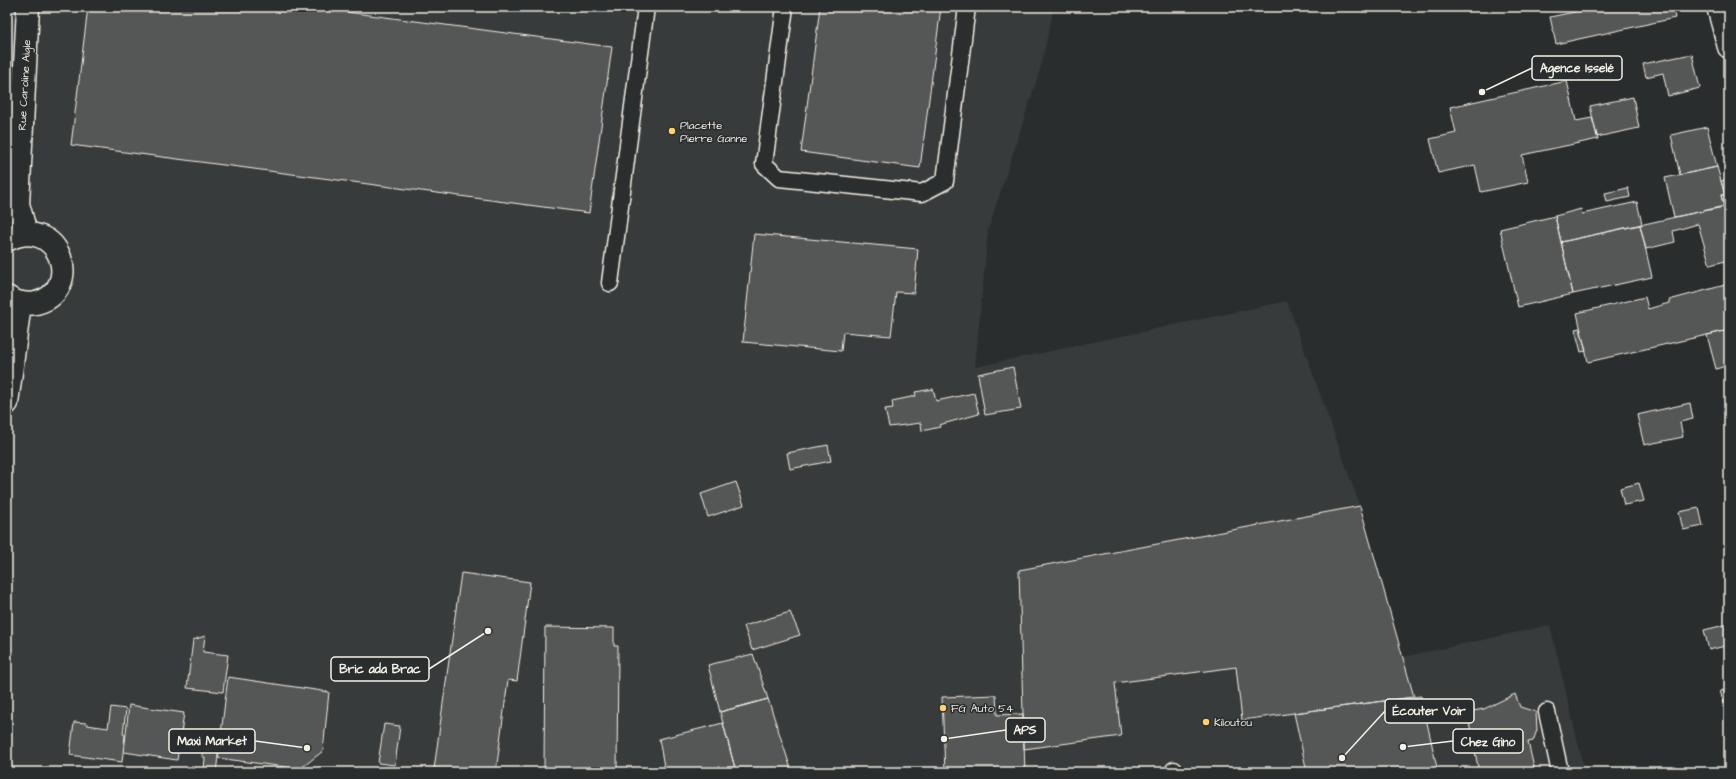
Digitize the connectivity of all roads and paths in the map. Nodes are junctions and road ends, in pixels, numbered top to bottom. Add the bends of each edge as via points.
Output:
1 (28, 7) edge
2 (646, 7) edge
3 (785, 7) edge
4 (967, 7) edge
5 (1718, 7) edge
6 (1729, 46) edge
7 (17, 236) edge
8 (610, 283) dead end
9 (13, 300) edge
10 (7, 403) edge
11 (1547, 712) dead end
12 (1560, 772) edge

1 - 7 street, Rue Caroline Aigle
2 - 8 lane
3 - 4 lane via 764,164 779,178 922,193 945,181
5 - 6 street
7 - 9 street via 37,234 47,239 55,246 63,265 58,287 51,296 31,304
9 - 10 street
11 - 12 lane

